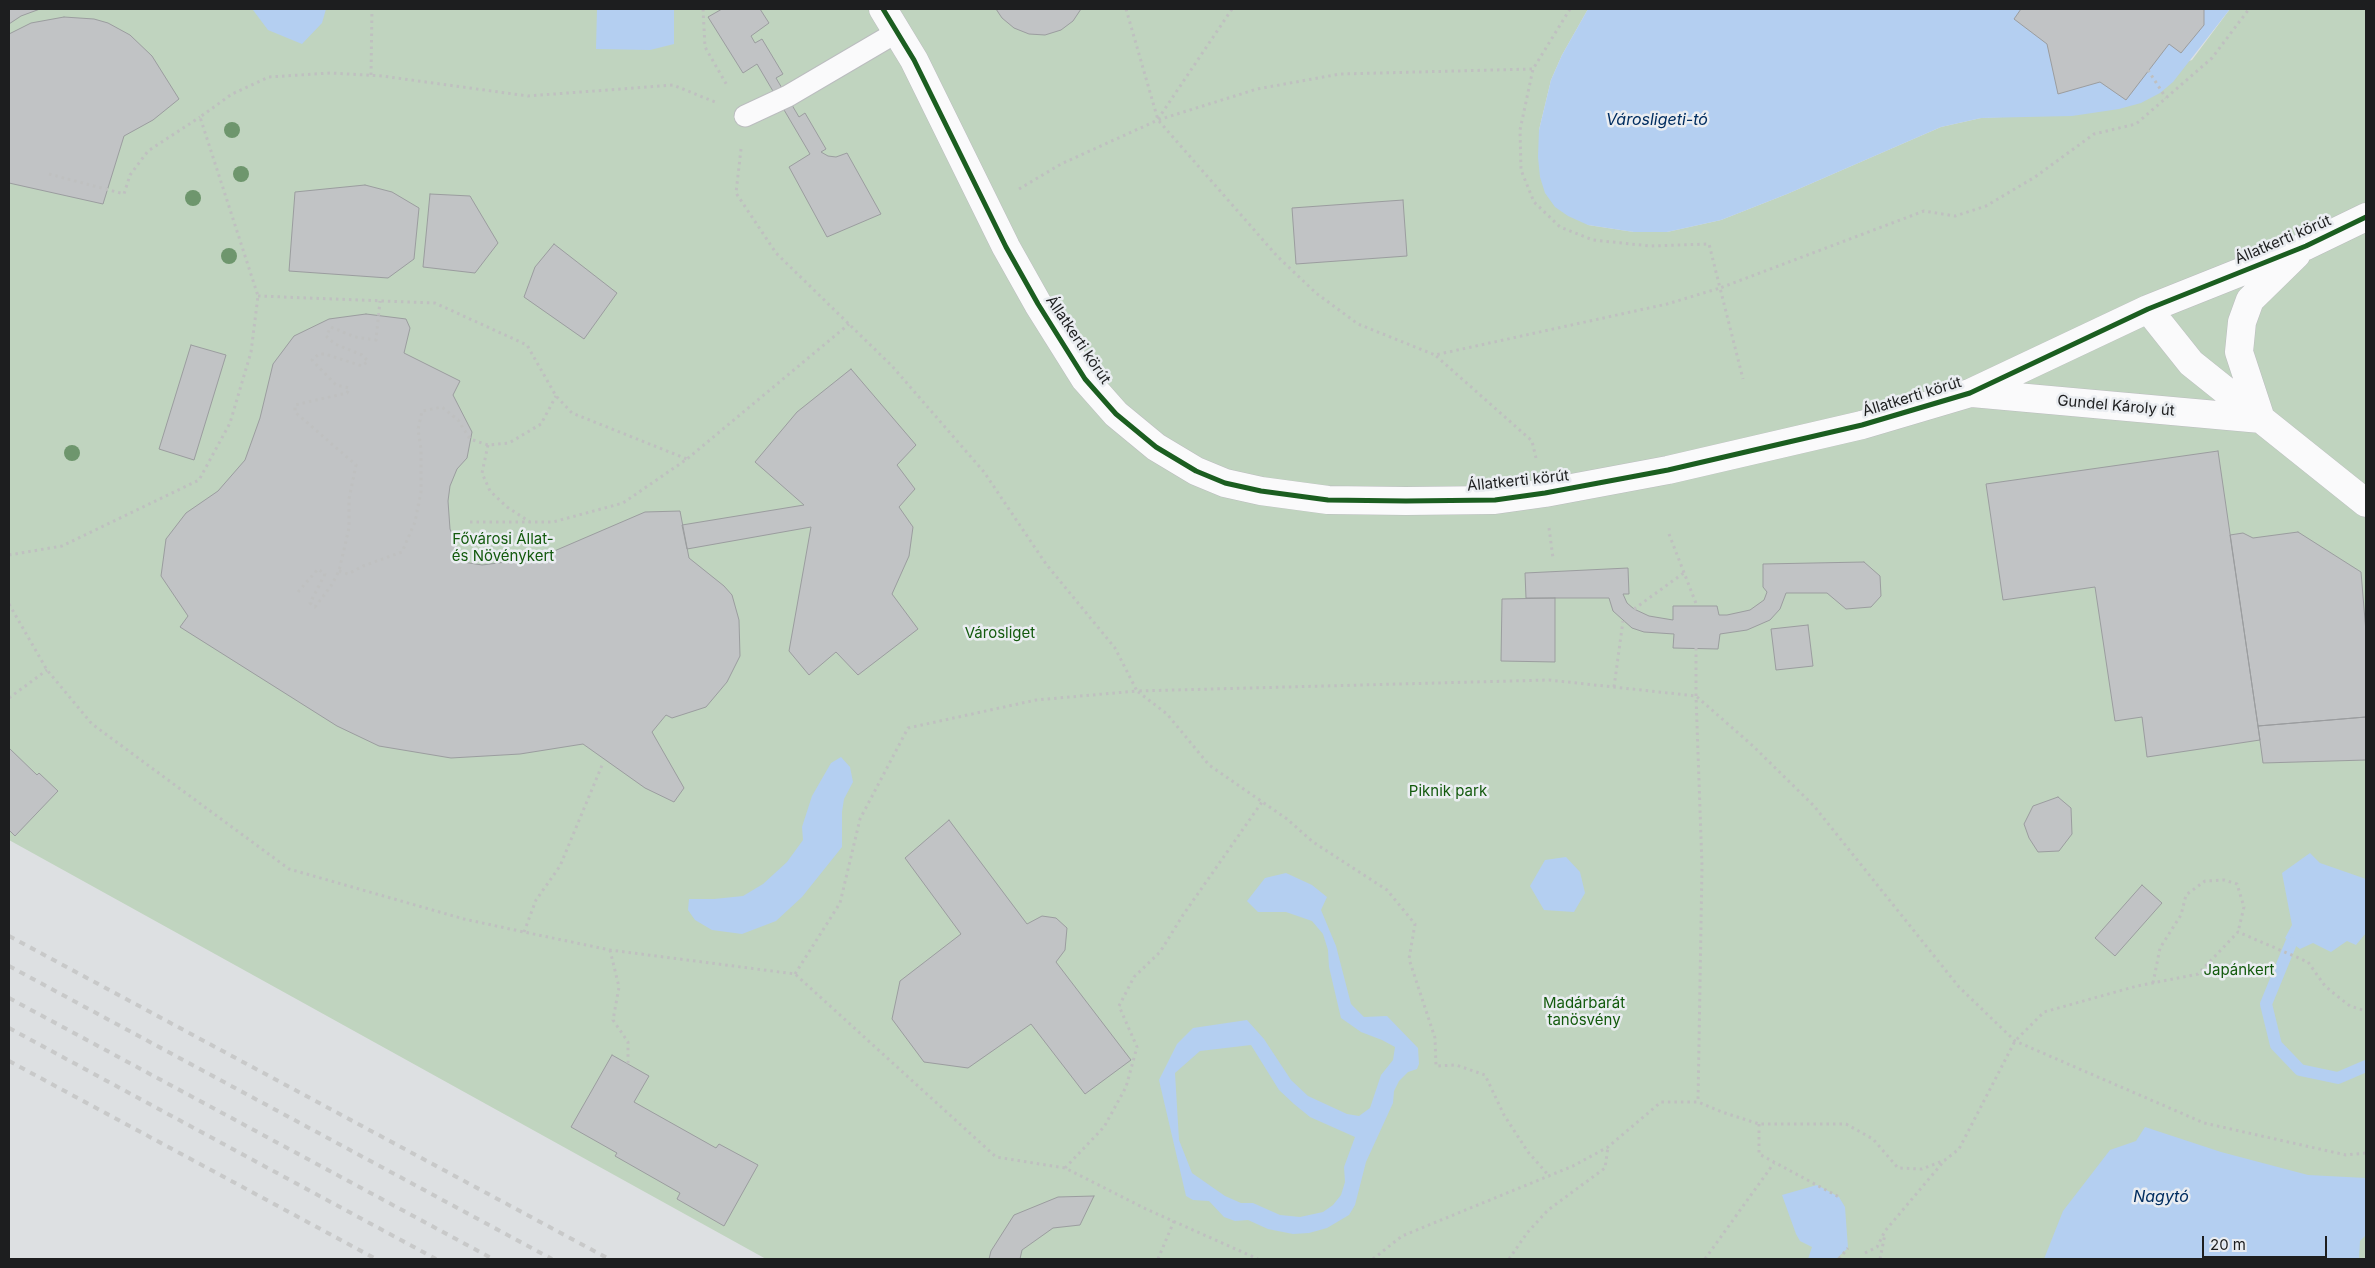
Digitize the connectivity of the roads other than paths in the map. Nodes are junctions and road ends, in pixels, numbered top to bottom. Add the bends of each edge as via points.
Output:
1 (883, 9) edge
2 (897, 32) junction
3 (745, 116) road end
4 (2366, 217) edge
5 (2306, 246) junction
6 (2148, 309) junction
7 (1970, 393) junction
8 (2261, 419) junction
9 (2366, 503) edge

1 - 2 street, Állatkerti körút
2 - 3 lane via 788,96
2 - 7 street, Állatkerti körút via 914,60 1006,247 1085,379 1116,414 1156,447 1196,471 1226,483 1328,500 1495,500 1668,470 1862,425
4 - 5 street, Állatkerti körút
5 - 6 street, Állatkerti körút
5 - 8 street via 2250,300 2242,322 2239,352
6 - 7 street, Állatkerti körút
6 - 8 street via 2191,363
7 - 8 street, Gundel Károly út
8 - 9 street

